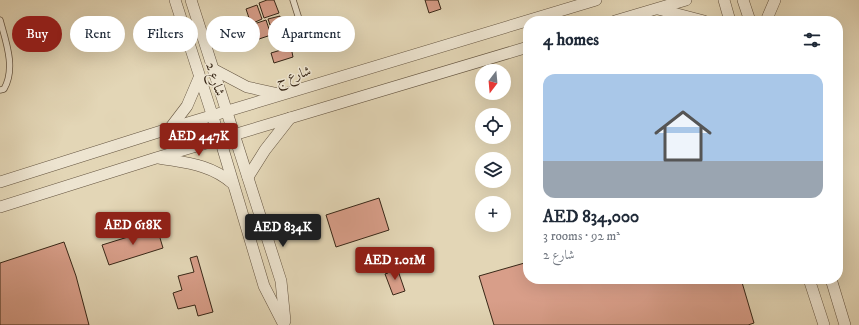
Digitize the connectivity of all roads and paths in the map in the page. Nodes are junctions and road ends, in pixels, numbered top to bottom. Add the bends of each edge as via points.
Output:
1 (175, 0) edge
2 (191, 0) edge
3 (293, 0) edge
4 (596, 0) edge
5 (686, 0) edge
6 (724, 0) edge
7 (743, 0) edge
8 (775, 0) edge
9 (658, 8) junction
10 (298, 16) edge
11 (543, 16) edge
12 (632, 16) edge
13 (686, 16) edge
14 (729, 16) edge
15 (748, 16) edge
16 (768, 16) edge
17 (0, 20) edge
18 (523, 22) edge
19 (523, 48) edge
20 (213, 69) junction
21 (199, 78) junction
22 (0, 90) edge
23 (282, 94) junction
24 (227, 111) junction
25 (211, 116) junction
26 (290, 118) junction
27 (171, 128) junction
28 (236, 134) junction
29 (220, 139) junction
30 (156, 158) junction
31 (248, 177) junction
32 (0, 182) edge
33 (232, 183) junction
34 (0, 208) edge
35 (811, 284) edge
36 (833, 284) edge
37 (284, 325) edge
38 (824, 325) edge
39 (845, 325) edge

1 - 21 street, شارع 2
2 - 20 street, شارع 2
3 - 10 lane
4 - 11 street, شارع ج
5 - 9 street
6 - 14 street
7 - 15 street
8 - 16 street
9 - 12 street
9 - 13 street
17 - 22 lane via 11,71 4,89
18 - 23 street, شارع ج
19 - 26 street
20 - 23 street via 247,87
20 - 24 street, شارع 2
21 - 25 street, شارع 2
21 - 27 street via 188,106
23 - 24 street, شارع ج
24 - 25 street, شارع ج
24 - 28 street, شارع 2
25 - 27 street, شارع ج
25 - 29 street, شارع 2
26 - 28 street
26 - 31 street
27 - 32 street, شارع ج
28 - 29 street
28 - 31 street, شارع 2
29 - 30 street
29 - 33 street, شارع 2
30 - 33 street via 207,167
30 - 34 street
31 - 37 street, شارع 2 via 281,281
33 - 37 street, شارع 2 via 264,286
35 - 38 street
36 - 39 street

